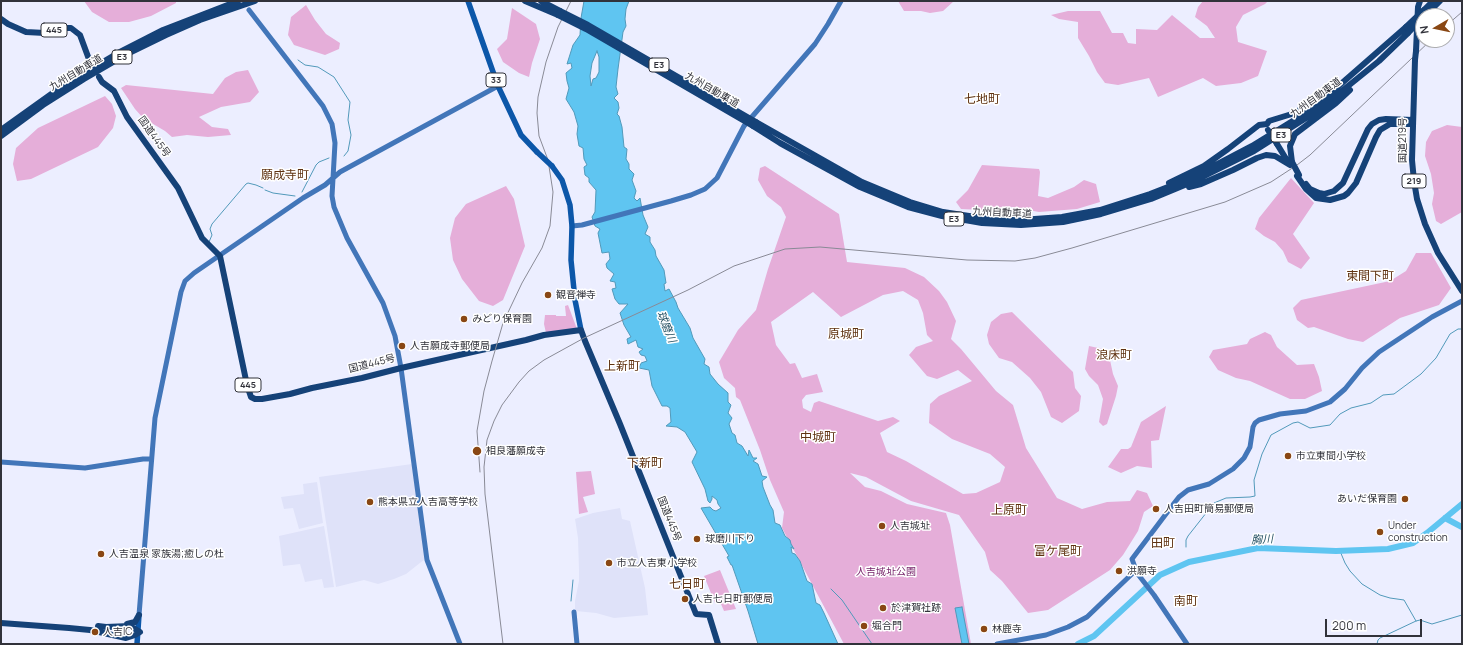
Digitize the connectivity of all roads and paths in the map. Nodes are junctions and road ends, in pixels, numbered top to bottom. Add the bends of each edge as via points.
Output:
1 (238, 1) edge
2 (255, 1) edge
3 (468, 1) edge
4 (525, 1) edge
5 (541, 1) edge
6 (841, 1) edge
7 (1420, 1) edge
8 (1440, 1) edge
9 (1432, 8) edge
10 (249, 10) dead end
11 (559, 13) junction
12 (1, 19) edge
13 (1415, 23) edge
14 (1407, 30) junction
15 (1379, 61) junction
16 (90, 62) dead end
17 (1353, 75) junction
18 (99, 77) dead end
19 (498, 86) junction
20 (1413, 122) junction
21 (755, 124) junction
22 (1269, 128) junction
23 (1, 130) edge
24 (1, 136) edge
25 (1285, 154) junction
26 (1291, 163) junction
27 (1298, 175) junction
28 (333, 178) junction
29 (1172, 191) junction
30 (1129, 201) junction
31 (572, 226) junction
32 (220, 256) junction
33 (1462, 291) edge
34 (1462, 301) edge
35 (581, 330) junction
36 (401, 368) junction
37 (151, 459) junction
38 (1, 462) edge
39 (1136, 571) junction
40 (142, 580) junction
41 (574, 612) dead end
42 (139, 615) junction
43 (1, 623) edge
44 (98, 626) junction
45 (130, 626) junction
46 (69, 628) junction
47 (139, 632) junction
48 (130, 637) junction
49 (137, 644) edge
50 (460, 644) edge
51 (577, 644) edge
52 (718, 644) edge
53 (997, 644) edge
54 (1186, 644) edge

1 - 23 highway, 九州自動車道 / E3 via 163,30 118,53 64,85
2 - 24 highway, 九州自動車道 / E3 via 200,20 127,54 43,105
3 - 19 main road, 33
4 - 11 highway, 九州自動車道 / E3
5 - 11 highway, 九州自動車道 / E3
6 - 31 street via 815,44 744,126 717,178 705,189 671,201
7 - 20 highway, 国道219号 / 219, bridge
8 - 9 highway, 九州自動車道 / E3
10 - 28 street via 323,106 332,124 335,143
11 - 21 highway, 九州自動車道 / E3, bridge
12 - 16 highway, 445 via 26,32 45,33 71,28 80,35
13 - 14 highway, 九州自動車道 / E3, bridge
14 - 15 highway, 九州自動車道 / E3
14 - 17 highway, 九州自動車道 / E3
15 - 25 highway via 1336,103 1295,134
15 - 29 highway, 九州自動車道 / E3 via 1332,99 1281,135 1227,166
17 - 22 highway via 1302,109 1269,121
17 - 30 highway, 九州自動車道 / E3 via 1304,114 1252,146 1191,178
18 - 32 highway, 国道445号 via 114,91 127,116 178,188 202,238
19 - 28 street
19 - 31 main road, 33, bridge via 521,134 552,166 566,188
20 - 27 highway via 1386,119 1372,124 1343,183 1334,191 1324,194 1314,192
20 - 27 highway via 1390,124 1380,130 1356,183 1344,196 1330,200 1316,198 1306,190
20 - 33 highway, 国道219号 / 219 via 1412,160 1417,199 1438,253
21 - 29 highway, 九州自動車道 / E3 via 780,143 885,198 914,209 962,220 1022,225 1063,222 1131,206
21 - 30 highway, 九州自動車道 / E3 via 862,182 910,202 943,212 1003,220 1034,219 1081,214
22 - 25 highway, bridge
22 - 30 highway via 1259,125 1204,166
25 - 26 highway
25 - 26 highway
25 - 29 highway via 1262,156 1201,184
26 - 27 highway, bridge
28 - 32 street
28 - 36 street via 334,207 347,238 383,303 395,336
31 - 35 main road, 33 via 571,260
32 - 36 highway, 国道445号 / 445 via 251,397 262,399 290,394
32 - 37 street via 185,281 181,292 157,406
34 - 39 street via 1432,317 1379,352 1330,402 1306,411 1266,418 1255,423 1250,447 1244,458 1220,478 1188,490 1180,497 1132,559
35 - 36 highway, 国道445号 / 445 via 544,334
35 - 52 highway, 国道445号 via 696,614 709,615
36 - 50 street via 427,560
37 - 38 street via 85,468
37 - 40 street
39 - 53 street via 1087,617 1068,628
39 - 54 street
40 - 42 street
40 - 47 street
41 - 51 street
42 - 44 highway via 132,623
42 - 47 main road
43 - 46 highway
44 - 45 highway
44 - 46 highway
45 - 47 highway
45 - 48 highway
46 - 48 highway via 123,638
47 - 48 highway
47 - 49 main road
48 - 49 highway

